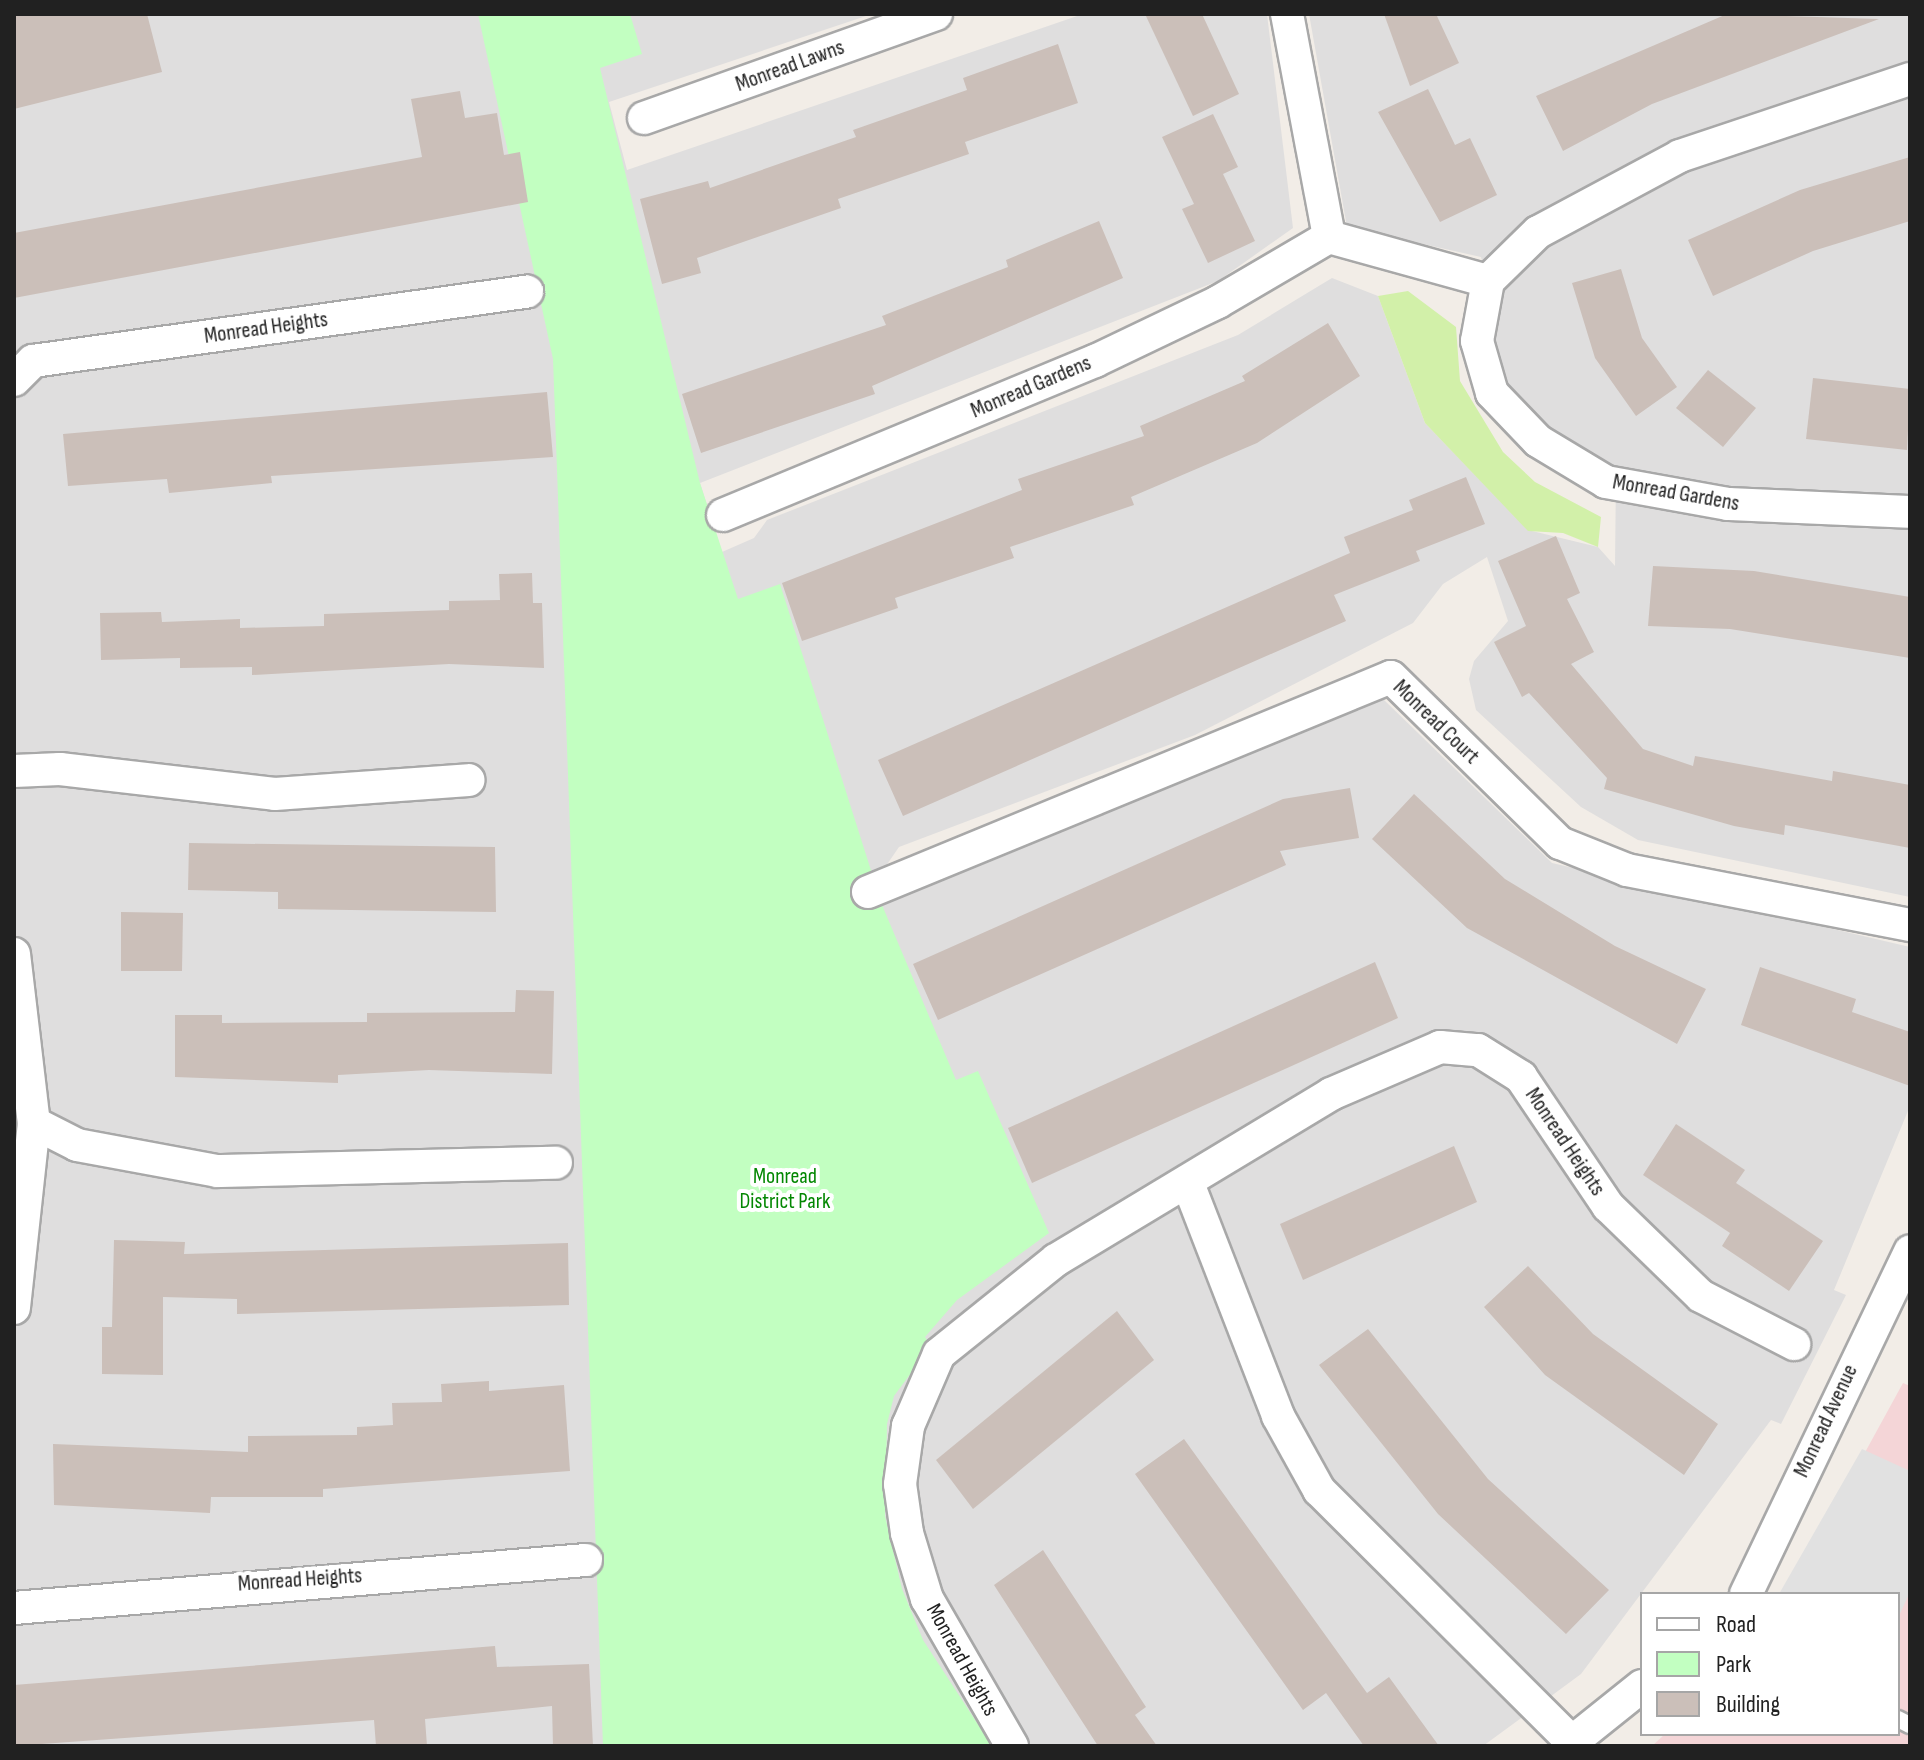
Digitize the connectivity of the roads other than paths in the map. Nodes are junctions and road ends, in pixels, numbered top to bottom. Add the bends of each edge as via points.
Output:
1 (936, 14) edge
2 (1287, 14) edge
3 (1910, 79) edge
4 (644, 118) dead end
5 (1329, 237) junction
6 (1488, 281) junction
7 (527, 292) dead end
8 (14, 380) edge
9 (1910, 512) edge
10 (723, 515) dead end
11 (14, 771) edge
12 (468, 780) dead end
13 (868, 892) dead end
14 (1910, 925) edge
15 (14, 954) edge
16 (34, 1123) junction
17 (556, 1163) dead end
18 (1189, 1186) junction
19 (1910, 1251) edge
20 (14, 1308) edge
21 (1794, 1344) dead end
22 (586, 1560) dead end
23 (1747, 1592) edge
24 (14, 1608) edge
25 (1640, 1688) edge
26 (1570, 1744) edge
27 (1012, 1746) edge

1 - 4 street, Monread Lawns
2 - 5 street
3 - 6 street via 1680,156 1538,232
5 - 6 street
5 - 10 street, Monread Gardens via 1218,302 1095,361
6 - 9 street, Monread Gardens via 1477,341 1492,393 1538,441 1606,482 1728,504
7 - 8 street, Monread Heights via 33,361
11 - 12 street via 60,769 275,794
13 - 14 street, Monread Court via 1391,677 1560,843 1627,870
15 - 16 street
16 - 17 street via 77,1145 217,1171
16 - 20 street
18 - 21 street, Monread Heights via 1331,1094 1440,1047 1478,1050 1521,1077 1608,1206 1701,1296
18 - 26 street via 1278,1416 1319,1490
18 - 27 street, Monread Heights via 1056,1260 939,1354 908,1426 900,1484 927,1599
19 - 23 street, Monread Avenue
22 - 24 street, Monread Heights via 127,1593
25 - 26 street

